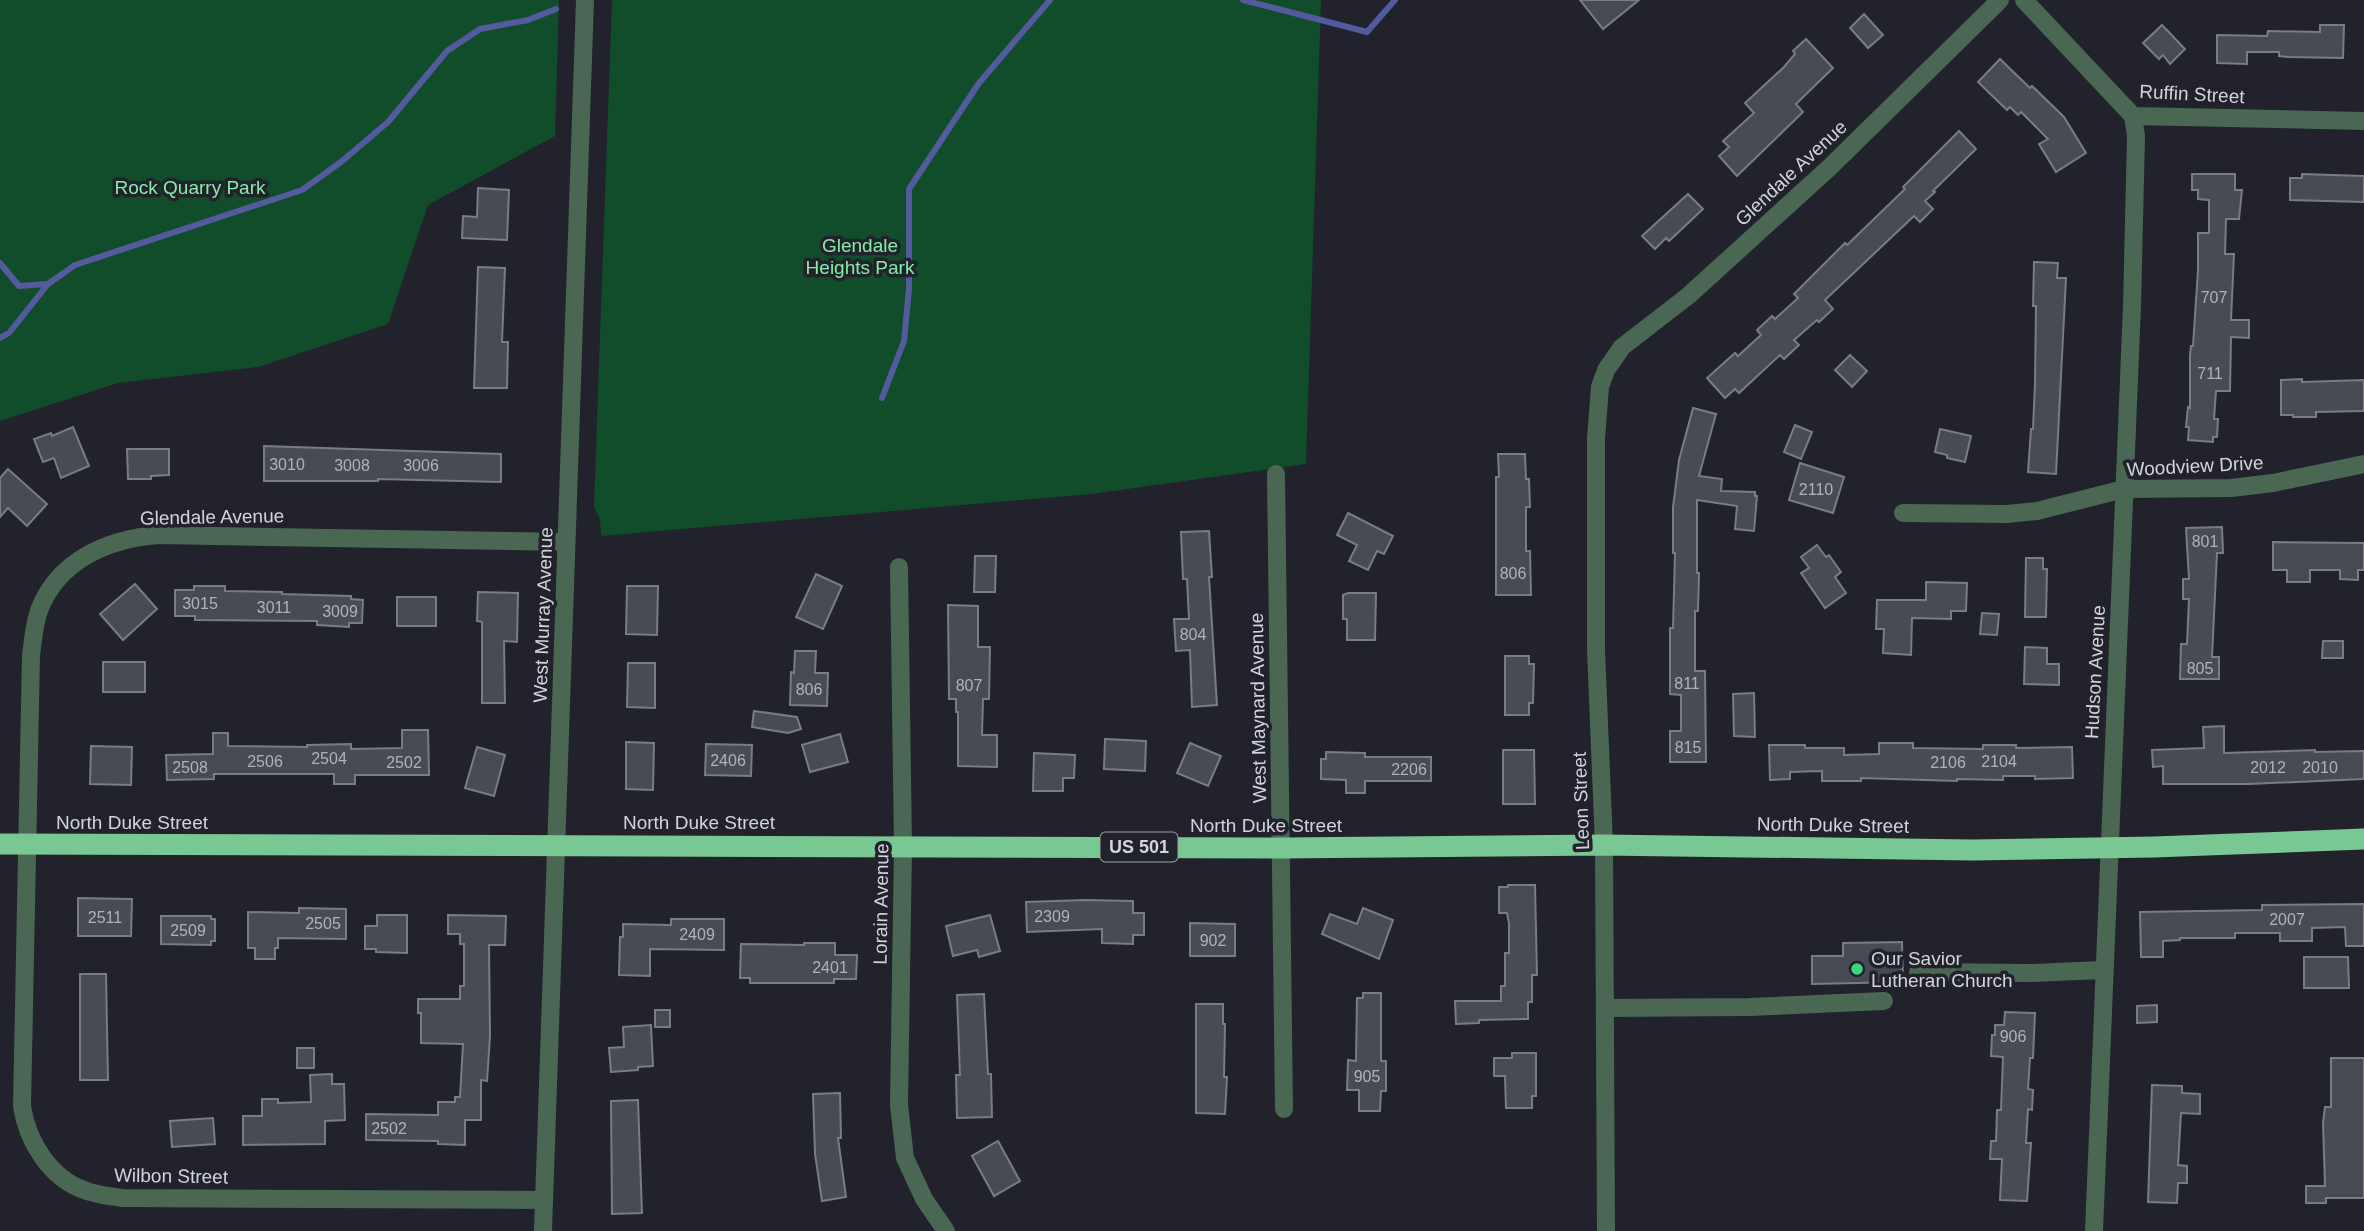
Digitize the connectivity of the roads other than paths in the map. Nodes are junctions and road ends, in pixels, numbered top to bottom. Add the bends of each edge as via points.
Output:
1 (585, 0) edge
2 (2000, 0) edge
3 (2024, 0) edge
4 (2133, 116) junction
5 (2364, 121) edge
6 (1606, 370) joint
7 (2364, 464) edge
8 (1276, 474) dead end
9 (2124, 489) junction
10 (1903, 513) dead end
11 (566, 542) junction
12 (900, 567) dead end
13 (2364, 839) edge
14 (0, 844) edge
15 (26, 845) junction
16 (558, 845) junction
17 (1604, 845) junction
18 (903, 846) junction
19 (1281, 848) junction
20 (2108, 848) junction
21 (2103, 970) junction
22 (1918, 972) dead end
23 (1884, 1000) dead end
24 (1605, 1009) junction
25 (1284, 1109) dead end
26 (544, 1200) junction
27 (543, 1231) edge
28 (946, 1231) edge
29 (1606, 1231) edge
30 (2094, 1231) edge

1 - 11 street, West Murray Avenue
2 - 6 street, Glendale Avenue via 1830,167 1688,296 1622,347
3 - 4 street, Ruffin Street
4 - 5 street, Ruffin Street
4 - 9 street, Hudson Avenue via 2132,306
6 - 17 street, Leon Street via 1596,438
7 - 9 street, Woodview Drive via 2252,485
8 - 19 street, West Maynard Avenue
9 - 10 street, Woodview Drive via 2037,511
9 - 20 street, Hudson Avenue
11 - 15 street, Glendale Avenue via 158,535 100,547 66,571 40,608 35,625
11 - 16 street, West Murray Avenue
12 - 18 street, Lorain Avenue
13 - 20 highway, North Duke Street / US 501
14 - 15 highway, North Duke Street / US 501
15 - 16 highway, North Duke Street / US 501
15 - 26 street, Wilbon Street via 22,1106 32,1140 65,1179 82,1190 122,1198
16 - 18 highway, North Duke Street / US 501
16 - 26 street, West Murray Avenue
17 - 19 highway, North Duke Street / US 501
17 - 20 highway, North Duke Street / US 501
17 - 24 street, Leon Street
18 - 19 highway, North Duke Street / US 501
18 - 28 street, Lorain Avenue via 902,1143 913,1178
19 - 25 street, West Maynard Avenue
20 - 21 street, Hudson Avenue
21 - 22 street
21 - 30 street, Hudson Avenue
23 - 24 street
24 - 29 street, Leon Street
26 - 27 street, West Murray Avenue

